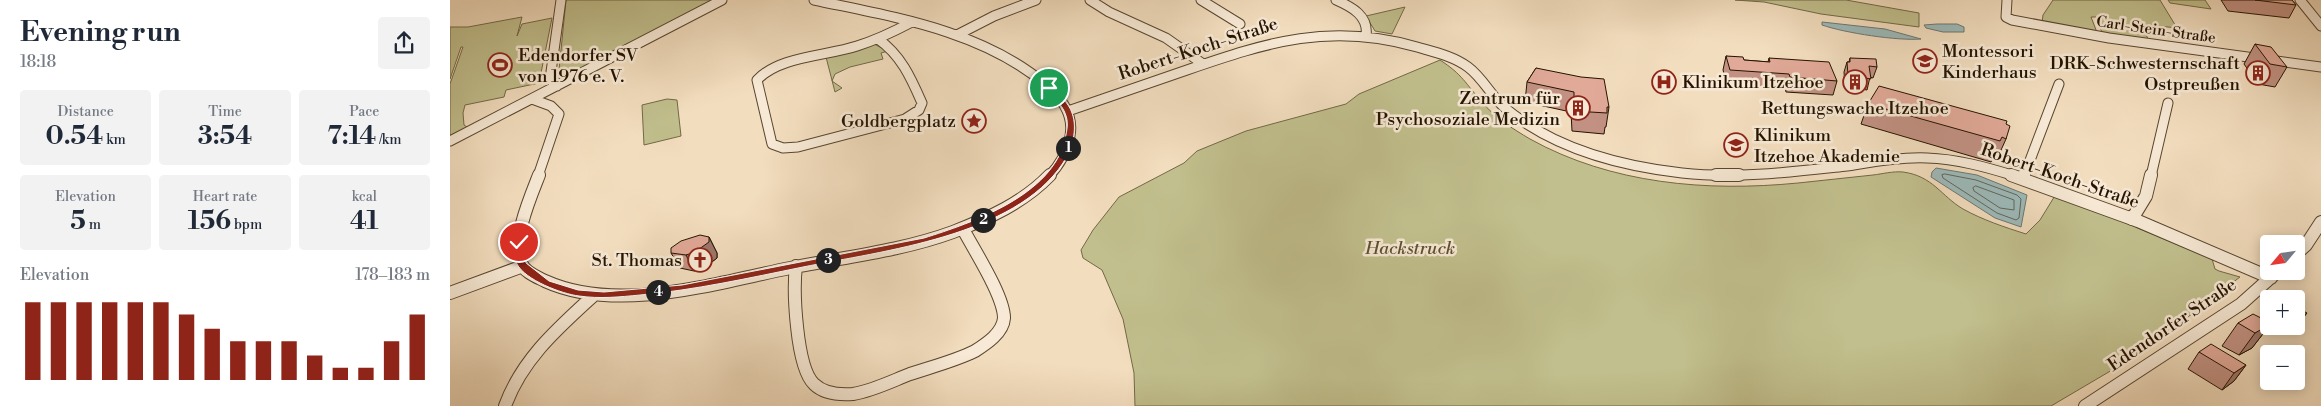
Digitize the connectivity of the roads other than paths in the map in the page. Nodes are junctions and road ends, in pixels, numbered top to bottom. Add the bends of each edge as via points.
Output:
1 (562, 0) edge
2 (722, 0) edge
3 (819, 0) edge
4 (1036, 0) edge
5 (1090, 0) edge
6 (1201, 0) edge
7 (1336, 0) edge
8 (2007, 0) edge
9 (2300, 0) edge
10 (910, 23) junction
11 (1240, 24) dead end
12 (2321, 26) edge
13 (957, 35) junction
14 (1366, 36) junction
15 (878, 39) junction
16 (1203, 64) junction
17 (2321, 68) edge
18 (2060, 84) dead end
19 (557, 86) junction
20 (532, 99) junction
21 (2168, 103) dead end
22 (1068, 111) junction
23 (450, 141) edge
24 (2023, 179) junction
25 (2132, 218) junction
26 (2321, 222) edge
27 (963, 228) junction
28 (2305, 244) edge
29 (523, 266) junction
30 (796, 266) junction
31 (2260, 269) edge
32 (2268, 280) edge
33 (450, 293) edge
34 (594, 295) junction
35 (504, 406) edge
36 (2085, 406) edge

1 - 19 street via 550,79
2 - 19 street
3 - 10 street
4 - 13 street
5 - 16 street via 1166,38
6 - 11 street
7 - 14 street via 1361,16 1367,26
8 - 17 street, Carl-Stein-Straße via 2006,17 2012,20 2100,37
9 - 12 street
10 - 13 street
10 - 15 street
13 - 22 street via 1031,70
14 - 16 street, Robert-Koch-Straße via 1334,34 1286,38
14 - 24 street, Robert-Koch-Straße via 1453,59 1477,75 1497,101 1536,130 1591,154 1633,165 1683,174 1739,176 1928,158 1972,164
15 - 15 street via 900,57 922,103 919,110 905,119 798,147 783,148 772,144 757,80 760,75 775,67
16 - 22 street, Robert-Koch-Straße
18 - 24 street
19 - 20 street
20 - 23 street
20 - 29 street via 551,106 560,114 520,234 518,250
21 - 25 street via 2146,196
22 - 27 street via 1072,126 1070,140 1065,155 1053,171 1018,200
24 - 25 street, Robert-Koch-Straße
25 - 31 street, Robert-Koch-Straße
26 - 28 street
27 - 30 street via 901,246
27 - 30 street via 1001,301 1004,320 1000,330 974,351 858,393 828,392 810,380 795,308
29 - 33 street
29 - 34 street via 554,287
30 - 34 street via 675,290
32 - 36 street, Edendorfer Straße via 2241,304
34 - 35 street via 532,355 512,386

